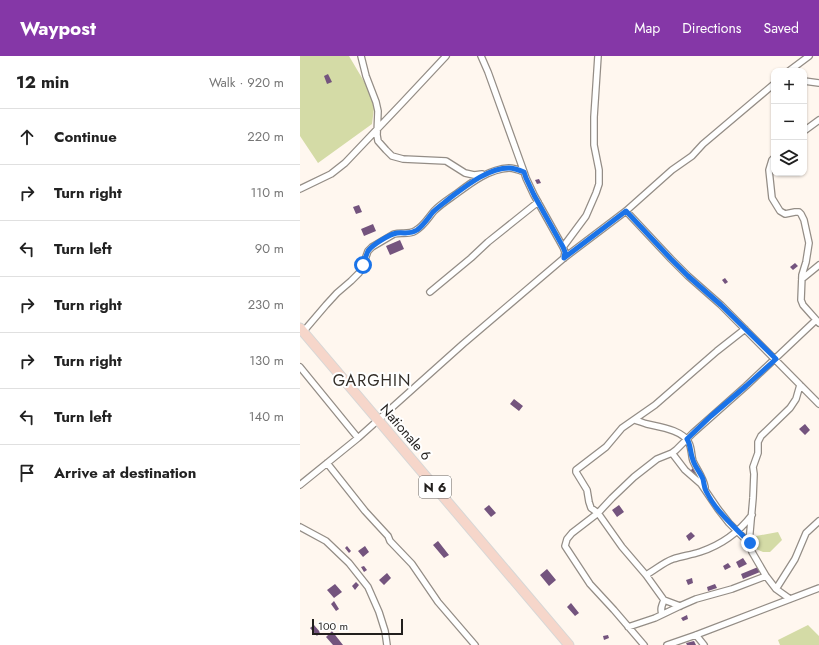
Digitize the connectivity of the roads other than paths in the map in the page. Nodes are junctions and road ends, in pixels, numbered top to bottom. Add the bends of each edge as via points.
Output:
1 (361, 56) edge
2 (446, 56) edge
3 (481, 56) edge
4 (598, 56) edge
5 (808, 56) edge
6 (793, 68) edge
7 (807, 81) edge
8 (819, 83) edge
9 (771, 87) edge
10 (819, 120) edge
11 (378, 129) junction
12 (807, 129) edge
13 (771, 163) edge
14 (491, 172) junction
15 (524, 172) junction
16 (300, 189) edge
17 (538, 202) junction
18 (626, 211) junction
19 (563, 247) junction
20 (564, 258) junction
21 (819, 265) edge
22 (802, 279) junction
23 (430, 292) dead end
24 (818, 322) edge
25 (745, 329) junction
26 (302, 330) edge
27 (776, 359) junction
28 (300, 367) edge
29 (800, 385) junction
30 (819, 404) edge
31 (635, 420) junction
32 (378, 421) junction
33 (358, 438) junction
34 (687, 439) junction
35 (672, 453) junction
36 (327, 464) junction
37 (300, 484) edge
38 (705, 490) junction
39 (598, 513) junction
40 (752, 515) junction
41 (819, 521) edge
42 (300, 527) edge
43 (737, 531) junction
44 (750, 543) junction
45 (646, 575) junction
46 (766, 576) junction
47 (819, 588) edge
48 (776, 589) junction
49 (790, 599) junction
50 (664, 600) junction
51 (680, 606) junction
52 (662, 614) junction
53 (628, 627) junction
54 (696, 635) junction
55 (387, 645) edge
56 (475, 645) edge
57 (569, 645) edge
58 (644, 645) edge
59 (667, 645) edge
60 (704, 645) edge

1 - 11 street via 376,102
2 - 11 street
3 - 15 street
4 - 19 street via 594,145 599,184 586,216
5 - 6 street
7 - 8 street
9 - 18 street
10 - 12 street
11 - 14 street via 378,141 392,156 446,161 465,173 474,175
11 - 16 street via 331,174
13 - 22 street via 769,170 772,198 777,208 785,214 799,212 804,220 809,243
14 - 15 street via 510,168
14 - 26 street via 475,180 439,207 415,231 394,234 372,247 359,273
15 - 17 street
17 - 19 street
17 - 23 street
18 - 20 street
18 - 25 street via 688,276
19 - 20 street
20 - 32 street
21 - 22 street
22 - 24 street via 801,302
24 - 27 street
25 - 27 street
25 - 31 street
26 - 32 main road, Nationale 6 / N 6
27 - 29 street
27 - 34 street
28 - 33 street
29 - 30 street
29 - 40 street via 790,408 758,442 758,453 753,467
31 - 34 street via 671,430
31 - 39 street via 622,428 606,447 576,470 587,490 590,506
32 - 33 street
32 - 57 main road, Nationale 6 / N 6
33 - 36 street
34 - 35 street
34 - 38 street
35 - 38 street
35 - 39 street via 657,459
36 - 37 street
36 - 56 street via 412,564 438,602
38 - 43 street
39 - 45 street
39 - 53 street via 572,533 567,538 565,546 590,584
40 - 43 street
40 - 44 street
41 - 48 street via 806,533 795,559
42 - 55 street via 326,541 366,584 379,612
43 - 44 street
43 - 45 street via 719,544 672,560
44 - 46 street via 752,552
45 - 50 street
46 - 48 street
46 - 51 street
47 - 49 street
48 - 49 street
49 - 54 street
50 - 51 street
50 - 52 street
51 - 52 street
52 - 53 street
53 - 58 street
54 - 59 street
54 - 60 street

